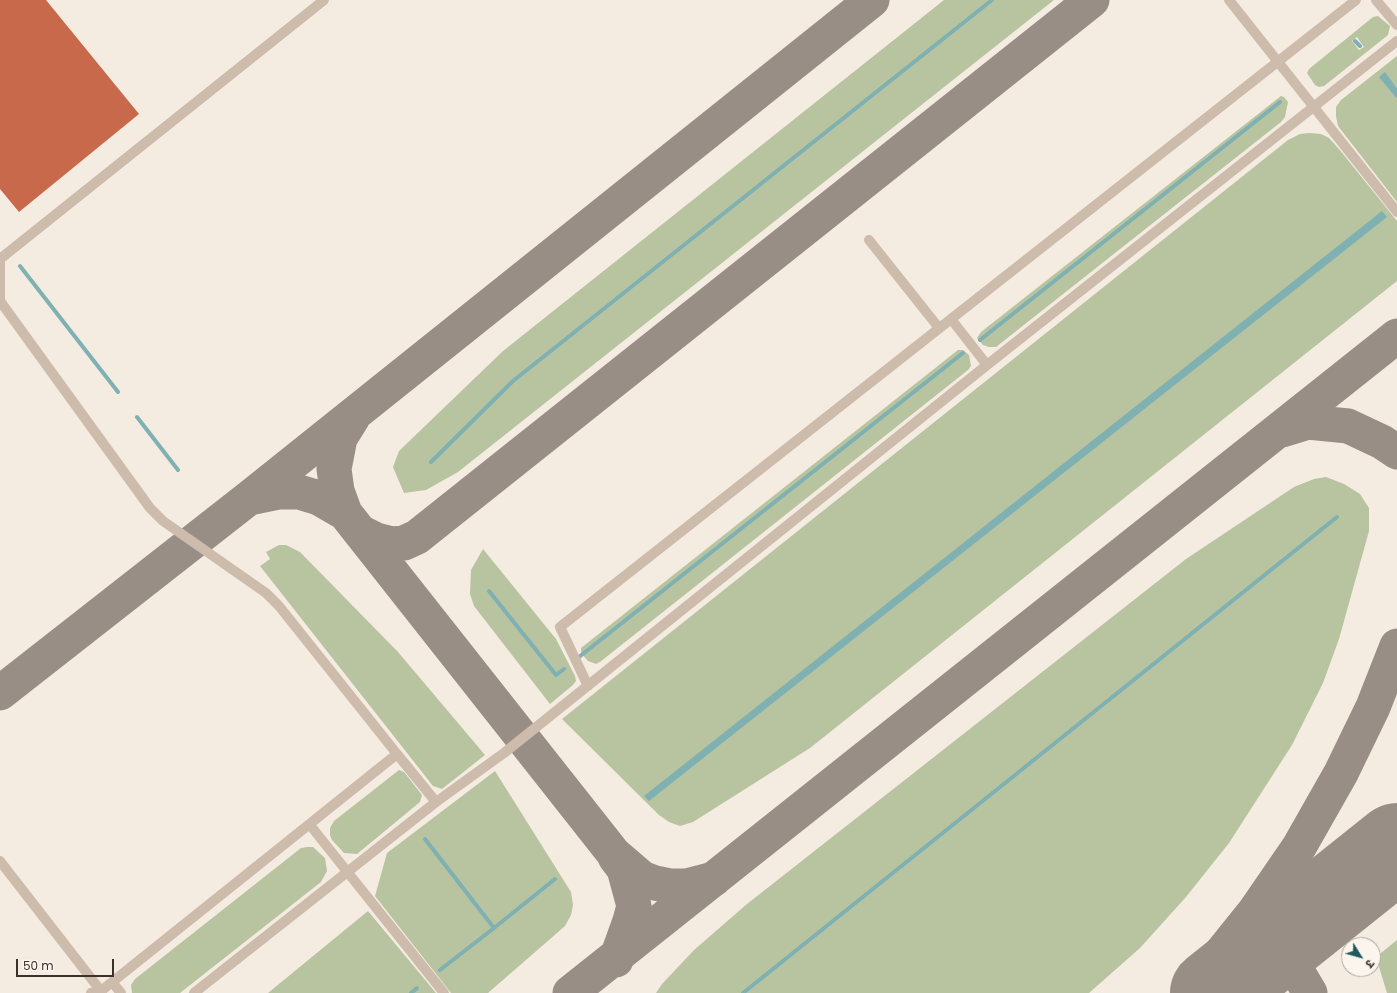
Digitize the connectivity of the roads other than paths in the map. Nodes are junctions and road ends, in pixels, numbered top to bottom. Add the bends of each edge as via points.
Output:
1 (324, 0) edge
2 (1229, 0) edge
3 (1356, 0) edge
4 (1376, 0) edge
5 (1397, 25) edge
6 (1397, 41) edge
7 (1278, 61) junction
8 (1314, 106) junction
9 (1397, 212) edge
10 (869, 240) dead end
11 (0, 259) edge
12 (951, 319) junction
13 (939, 328) junction
14 (987, 365) junction
15 (588, 686) junction
16 (397, 754) junction
17 (436, 802) junction
18 (310, 825) junction
19 (0, 861) edge
20 (346, 872) junction
21 (112, 982) junction
22 (96, 992) edge
23 (121, 993) edge
24 (194, 993) edge
25 (444, 993) edge

1 - 11 lane
2 - 7 lane
3 - 7 lane
4 - 5 lane
6 - 8 lane
7 - 8 lane
7 - 12 lane
8 - 9 lane
8 - 14 lane
10 - 13 lane
11 - 16 lane via 0,301 150,508 163,522 266,593
12 - 13 lane
12 - 14 lane
13 - 15 lane via 560,627
14 - 15 lane
15 - 17 lane via 504,753
16 - 17 lane
16 - 18 lane
17 - 20 lane
18 - 20 lane
18 - 21 lane
19 - 22 lane
20 - 24 lane
20 - 25 lane
21 - 22 lane
21 - 23 lane

